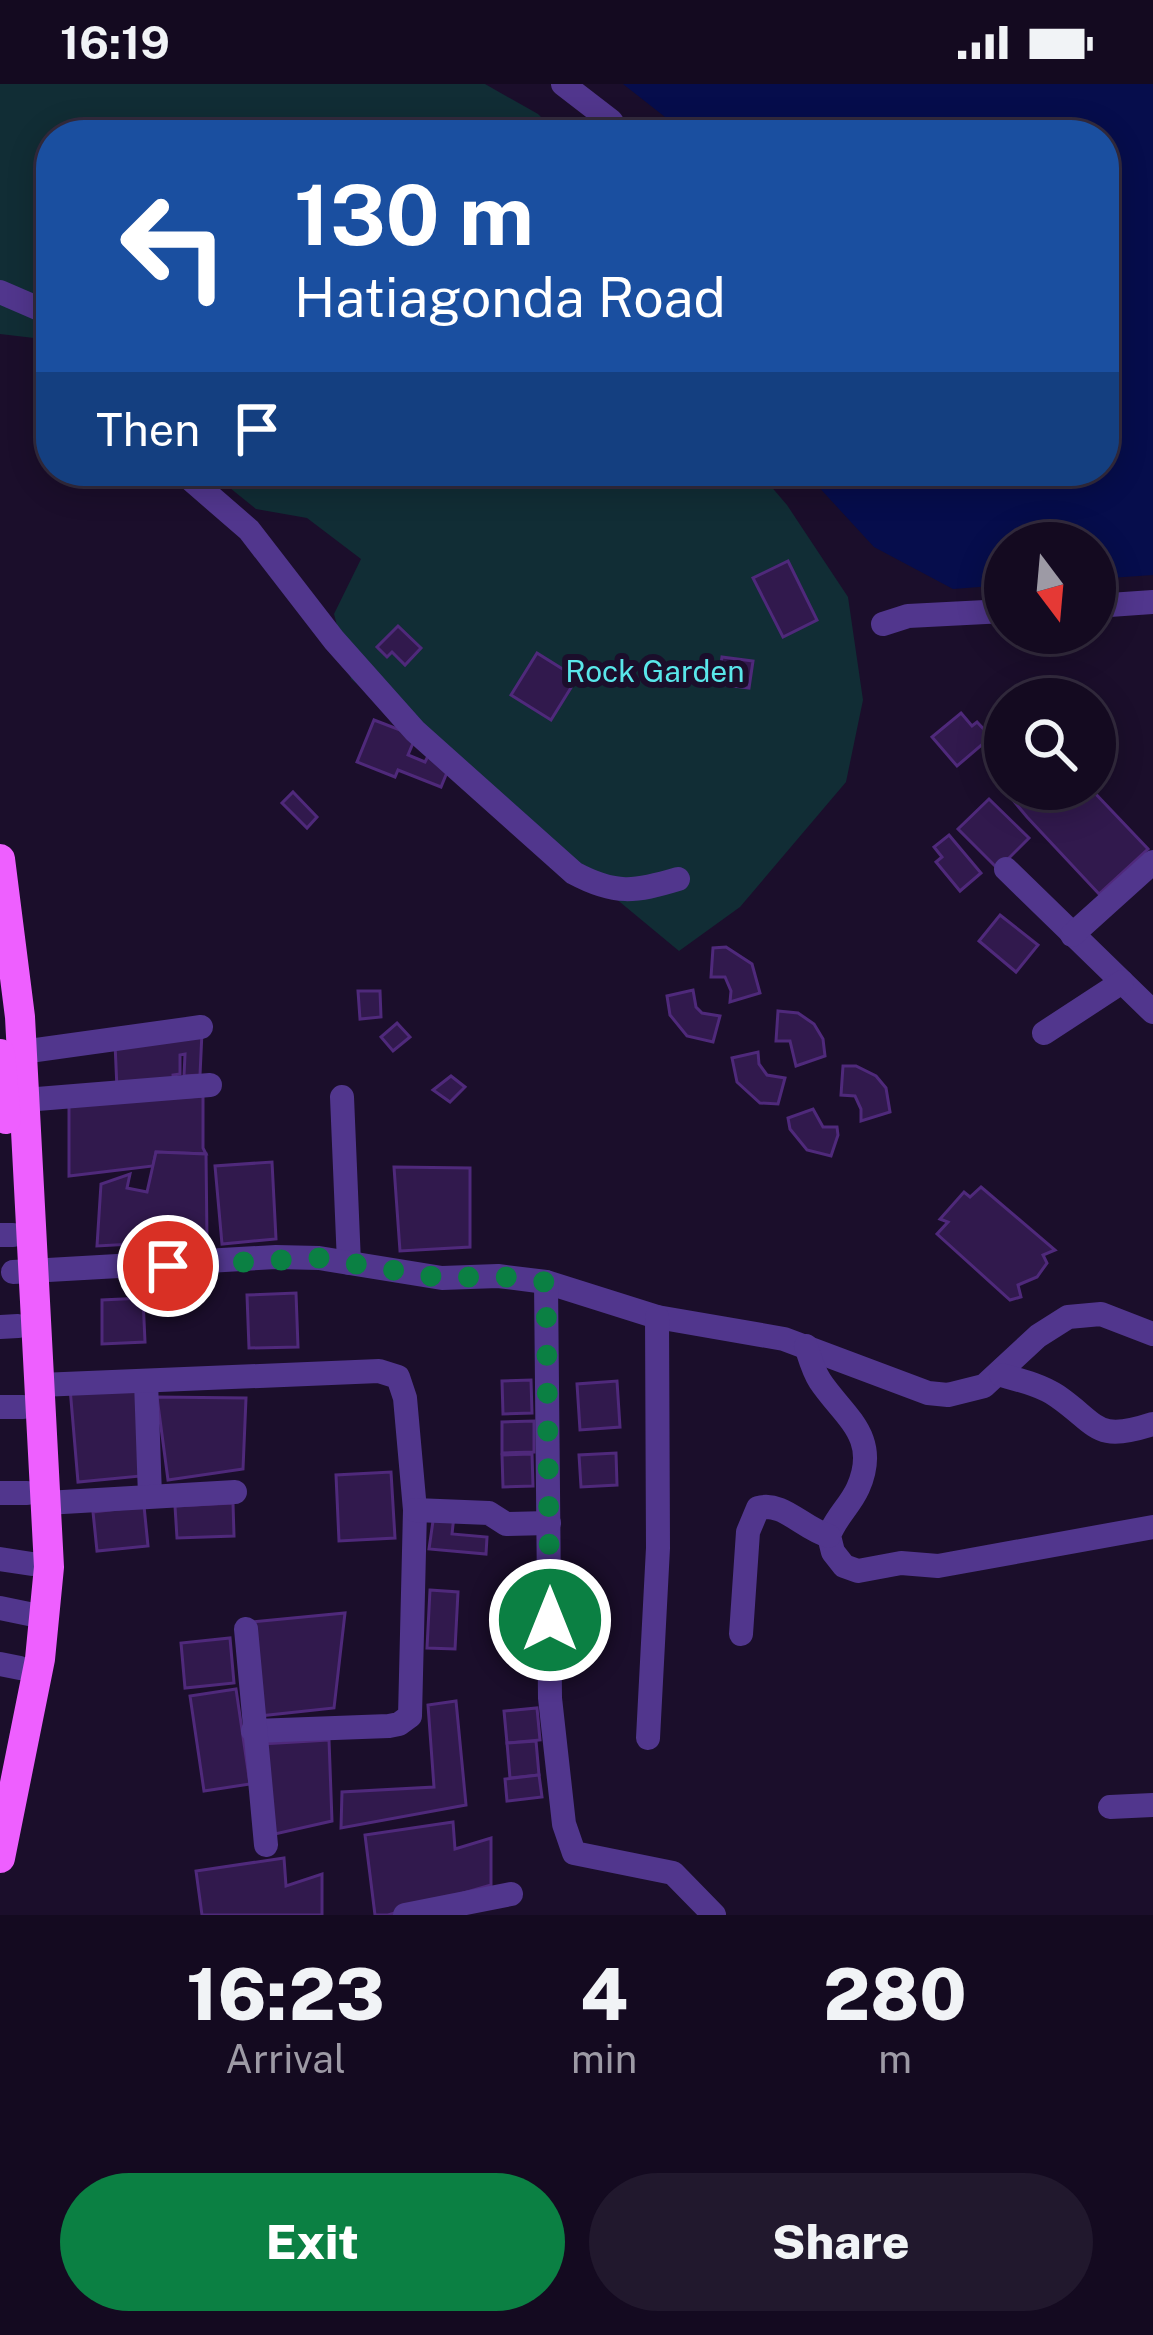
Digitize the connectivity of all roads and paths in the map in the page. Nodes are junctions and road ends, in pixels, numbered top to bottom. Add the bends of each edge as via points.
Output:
1 (563, 84) edge
2 (610, 120) edge
3 (0, 292) edge
4 (36, 308) edge
5 (198, 486) edge
6 (1153, 602) edge
7 (1116, 605) edge
8 (984, 612) edge
9 (883, 624) dead end
10 (0, 859) edge
11 (1153, 862) edge
12 (1006, 869) dead end
13 (678, 879) dead end
14 (1072, 935) junction
15 (1122, 982) junction
16 (1153, 1012) edge
17 (201, 1027) dead end
18 (1044, 1033) dead end
19 (11, 1053) edge
20 (210, 1085) dead end
21 (13, 1091) edge
22 (342, 1097) dead end
23 (6, 1235) edge
24 (349, 1263) junction
25 (24, 1272) junction
26 (546, 1282) junction
27 (657, 1317) junction
28 (9, 1327) edge
29 (1153, 1334) edge
30 (806, 1346) junction
31 (1000, 1375) junction
32 (146, 1381) junction
33 (21, 1399) edge
34 (1153, 1424) edge
35 (235, 1492) dead end
36 (24, 1496) edge
37 (150, 1496) junction
38 (415, 1510) junction
39 (549, 1523) junction
40 (1153, 1528) edge
41 (829, 1536) junction
42 (0, 1559) edge
43 (32, 1564) junction
44 (15, 1611) edge
45 (246, 1629) dead end
46 (741, 1634) dead end
47 (10, 1666) edge
48 (253, 1731) junction
49 (648, 1738) dead end
50 (0, 1763) edge
51 (1153, 1804) edge
52 (1110, 1807) dead end
53 (266, 1845) dead end
54 (0, 1858) edge
55 (511, 1894) dead end
56 (405, 1915) edge
57 (714, 1915) edge

1 - 2 street
3 - 4 street
5 - 13 street via 249,530 415,731 574,873 604,890
6 - 7 street
8 - 9 street
10 - 19 main road
11 - 14 street
12 - 14 street
14 - 15 street
15 - 16 street
15 - 18 street
17 - 19 street
19 - 21 main road
20 - 21 street
21 - 23 main road
21 - 25 main road
22 - 24 street
23 - 25 main road
24 - 25 street via 276,1258
24 - 26 street via 442,1278
25 - 28 main road
25 - 33 main road
26 - 27 street
26 - 39 street
27 - 30 street
27 - 49 street
28 - 33 main road
29 - 31 street via 1101,1314 1068,1318
30 - 31 street via 928,1394 966,1392
30 - 41 street via 862,1444 858,1488
31 - 34 street via 1052,1392 1091,1426 1112,1432
32 - 33 street
32 - 37 street
32 - 38 street via 390,1372 403,1386
33 - 36 main road
35 - 37 street
36 - 37 street
36 - 43 main road
36 - 54 main road via 49,1585
38 - 39 street
38 - 48 street via 410,1716 388,1726
39 - 57 street via 550,1698 570,1846 673,1873
40 - 41 street via 955,1563 858,1570 844,1566
41 - 46 street via 783,1509 758,1508 748,1532
42 - 43 street
43 - 44 main road
44 - 47 main road
45 - 48 street
47 - 50 main road
48 - 53 street
51 - 52 street
55 - 56 street

